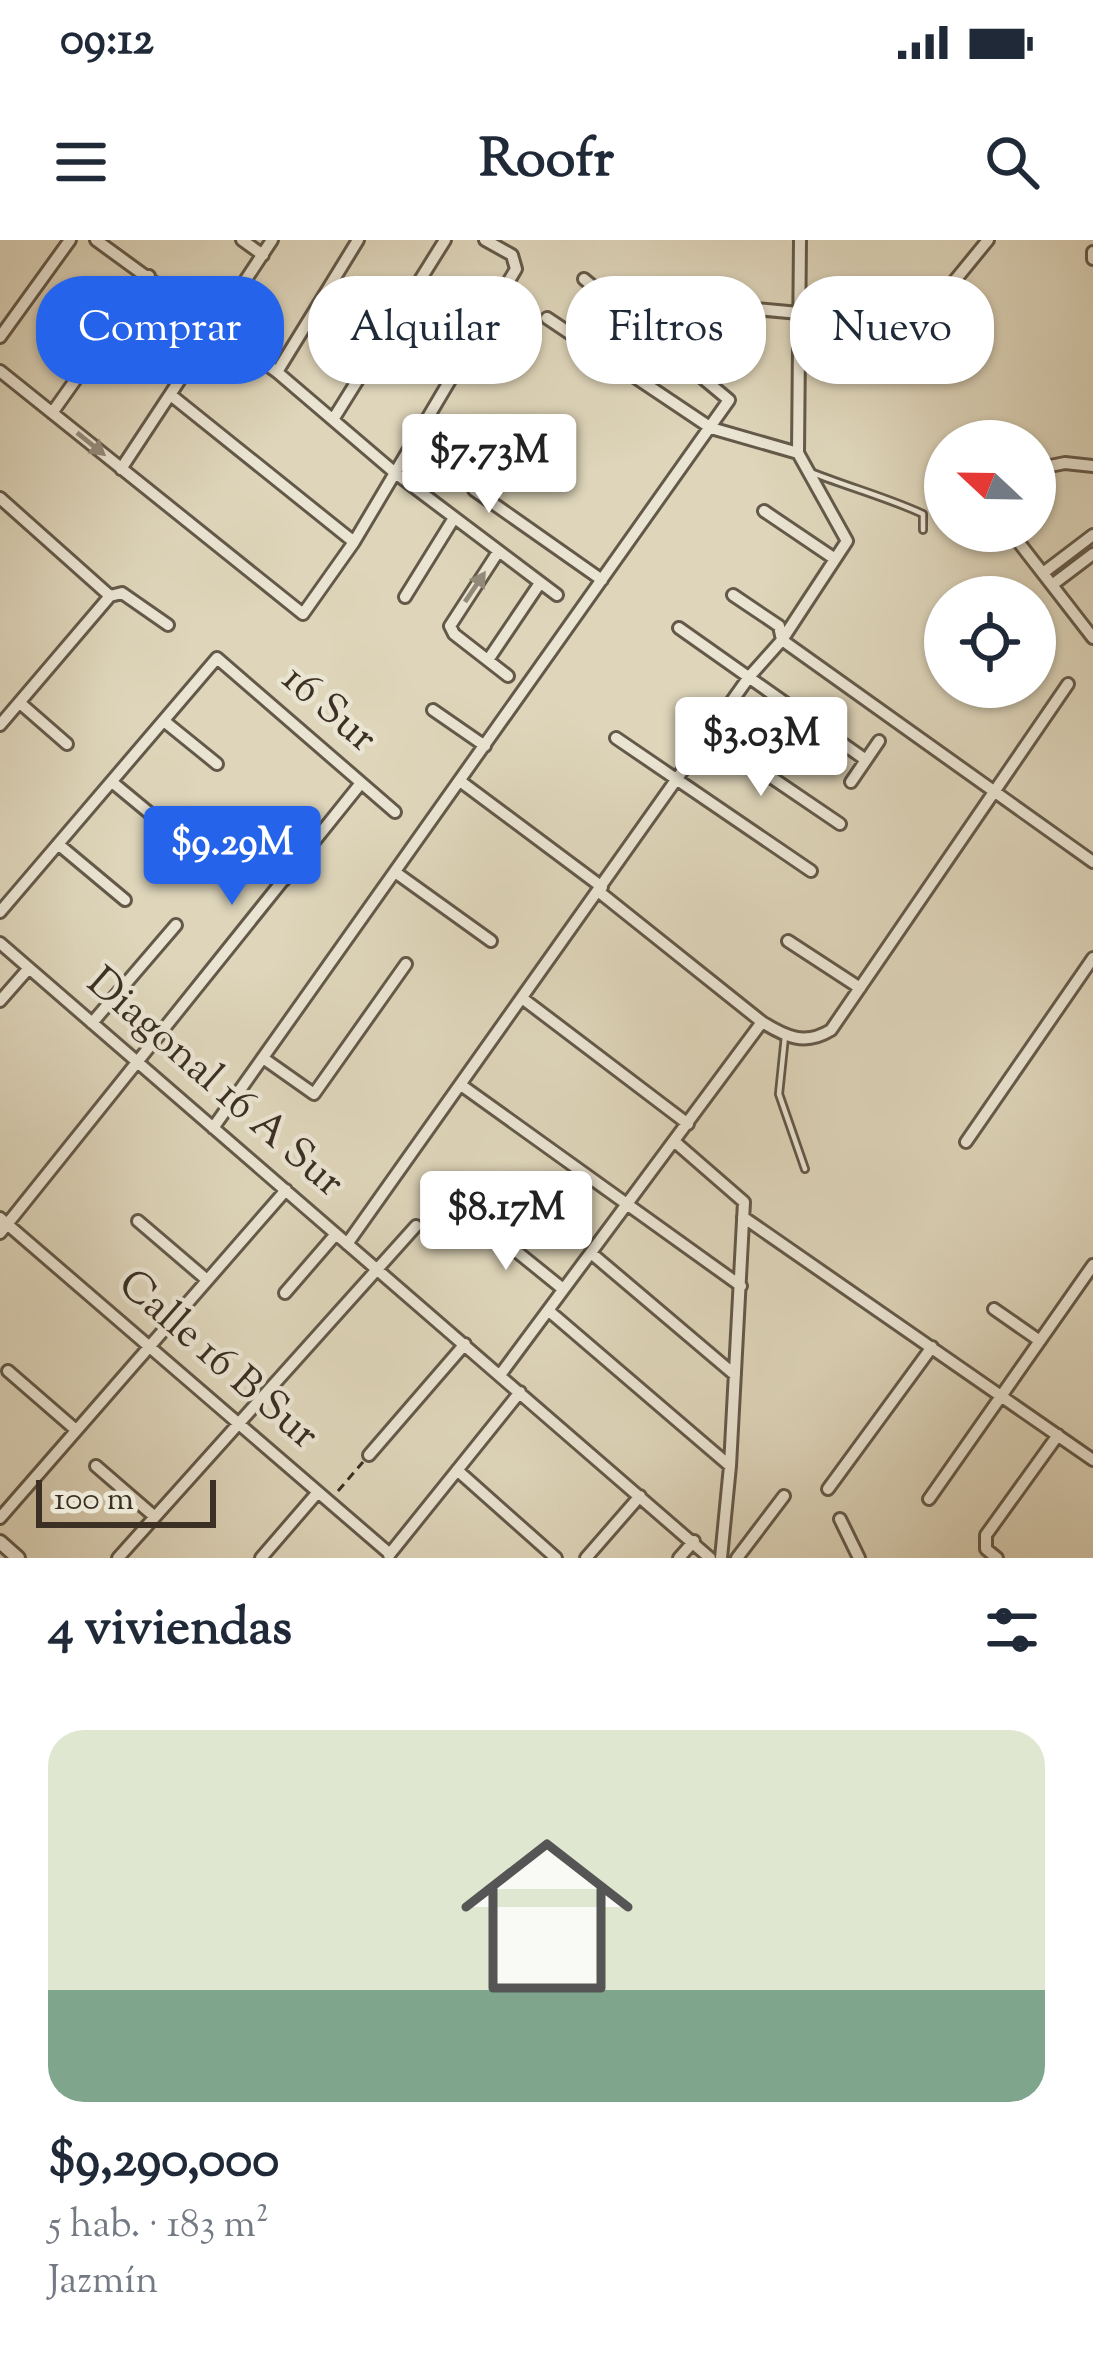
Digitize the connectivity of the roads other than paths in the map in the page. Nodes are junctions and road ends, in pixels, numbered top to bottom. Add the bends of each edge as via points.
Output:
1 (70, 240) edge
2 (96, 240) edge
3 (242, 240) edge
4 (272, 240) edge
5 (358, 240) edge
6 (445, 240) edge
7 (485, 240) edge
8 (800, 240) edge
9 (988, 240) edge
10 (262, 255) junction
11 (149, 276) edge
12 (248, 276) edge
13 (800, 276) edge
14 (959, 276) edge
15 (548, 318) dead end
16 (0, 338) edge
17 (284, 361) edge
18 (0, 371) edge
19 (284, 378) edge
20 (73, 384) edge
21 (179, 384) edge
22 (710, 384) edge
23 (799, 384) edge
24 (172, 396) junction
25 (52, 413) junction
26 (334, 418) junction
27 (711, 428) junction
28 (798, 453) junction
29 (1056, 465) edge
30 (1093, 466) edge
31 (121, 469) junction
32 (808, 471) junction
33 (394, 472) junction
34 (474, 490) dead end
35 (0, 498) edge
36 (764, 511) dead end
37 (454, 518) junction
38 (923, 530) dead end
39 (1093, 535) edge
40 (354, 542) junction
41 (498, 552) junction
42 (1026, 552) edge
43 (1093, 554) edge
44 (835, 559) junction
45 (1042, 573) junction
46 (1044, 576) edge
47 (602, 580) junction
48 (1056, 582) edge
49 (540, 584) junction
50 (1056, 590) edge
51 (557, 595) dead end
52 (733, 595) dead end
53 (110, 596) junction
54 (405, 597) dead end
55 (168, 625) dead end
56 (679, 628) dead end
57 (1093, 638) edge
58 (782, 640) junction
59 (488, 660) junction
60 (508, 676) dead end
61 (749, 677) junction
62 (1068, 684) dead end
63 (20, 703) junction
64 (5, 710) edge
65 (433, 710) dead end
66 (164, 721) junction
67 (0, 725) edge
68 (709, 735) junction
69 (616, 738) dead end
70 (879, 741) dead end
71 (67, 744) dead end
72 (485, 746) junction
73 (866, 760) junction
74 (217, 764) dead end
75 (677, 780) junction
76 (112, 782) junction
77 (460, 782) junction
78 (851, 782) dead end
79 (361, 783) junction
80 (994, 792) junction
81 (394, 812) dead end
82 (212, 818) dead end
83 (840, 824) dead end
84 (170, 830) dead end
85 (58, 844) junction
86 (1093, 862) edge
87 (395, 872) junction
88 (811, 872) dead end
89 (284, 880) junction
90 (600, 889) junction
91 (124, 900) dead end
92 (0, 912) edge
93 (176, 925) dead end
94 (491, 941) dead end
95 (788, 941) dead end
96 (0, 944) edge
97 (1093, 958) edge
98 (406, 964) dead end
99 (29, 968) junction
100 (860, 988) junction
101 (523, 998) junction
102 (0, 1001) edge
103 (762, 1022) junction
104 (92, 1023) junction
105 (785, 1036) junction
106 (263, 1058) junction
107 (138, 1063) junction
108 (461, 1085) junction
109 (688, 1124) junction
110 (213, 1128) junction
111 (675, 1142) junction
112 (966, 1142) dead end
113 (805, 1169) dead end
114 (286, 1190) junction
115 (628, 1204) junction
116 (743, 1217) junction
117 (139, 1221) dead end
118 (478, 1221) dead end
119 (2, 1225) edge
120 (416, 1226) dead end
121 (336, 1234) junction
122 (347, 1244) junction
123 (592, 1253) junction
124 (1093, 1264) edge
125 (379, 1270) junction
126 (207, 1280) junction
127 (741, 1286) junction
128 (563, 1289) junction
129 (285, 1293) dead end
130 (994, 1310) dead end
131 (549, 1311) junction
132 (1040, 1341) junction
133 (465, 1344) junction
134 (149, 1346) junction
135 (932, 1347) junction
136 (8, 1371) dead end
137 (500, 1375) junction
138 (735, 1375) junction
139 (520, 1391) junction
140 (1002, 1396) junction
141 (239, 1424) junction
142 (76, 1430) junction
143 (1058, 1436) junction
144 (369, 1455) road end
145 (1093, 1460) edge
146 (96, 1466) dead end
147 (730, 1466) junction
148 (457, 1470) junction
149 (828, 1489) dead end
150 (318, 1492) junction
151 (640, 1496) junction
152 (784, 1496) dead end
153 (929, 1499) dead end
154 (155, 1516) junction
155 (0, 1518) edge
156 (840, 1519) dead end
157 (694, 1541) junction
158 (0, 1542) edge
159 (388, 1556) edge
160 (18, 1558) edge
161 (118, 1558) edge
162 (260, 1558) edge
163 (556, 1558) edge
164 (586, 1558) edge
165 (679, 1558) edge
166 (710, 1558) edge
167 (721, 1558) edge
168 (737, 1558) edge
169 (859, 1558) edge
170 (997, 1558) edge

1 - 16 street
2 - 11 street
3 - 10 street
4 - 10 street
5 - 17 street
6 - 26 street
7 - 33 street via 512,254 516,269
8 - 13 street
9 - 14 street
10 - 12 street
15 - 27 street
18 - 25 street
19 - 26 street
20 - 25 street
21 - 24 street
22 - 27 street via 729,400
23 - 28 street
24 - 31 street
24 - 40 street
25 -> 31 street
26 - 33 street
27 - 28 street
27 - 47 street
28 - 32 street
29 - 30 street
31 - 40 street via 303,614
32 - 38 lane via 922,514
32 - 44 street via 847,542
33 - 37 street
33 - 40 street
34 - 47 street
35 - 53 street
36 - 44 street
37 - 41 street
37 - 54 street
39 - 45 street
41 - 49 street
59 -> 41 street via 454,634 452,621
42 - 45 street
43 - 48 street
44 - 58 street
45 - 46 street
47 - 72 street
49 - 51 street
49 - 59 street
50 - 57 street
52 - 58 street via 779,626
53 - 55 street via 122,593
53 - 63 street
56 - 61 street
58 - 61 street
58 - 80 street
59 - 60 street
61 - 68 street
61 - 73 street
62 - 80 street
63 - 64 street
63 - 71 street
64 - 67 street
65 - 72 street
66 - 74 street
66 - 76 street
66 - 79 street, 16 Sur via 217,658
68 - 75 street
68 - 83 street
69 - 75 street
70 - 73 street
72 - 77 street
73 - 78 street
75 - 88 street
75 - 90 street
76 - 84 street
76 - 85 street
77 - 87 street
77 - 90 street
79 - 81 street, 16 Sur
79 - 89 street
80 - 86 street
80 - 100 street
82 - 89 street
85 - 91 street
85 - 92 street
87 - 94 street
87 - 106 street
89 - 107 street
90 - 101 street
90 - 103 street
93 - 104 street
95 - 100 street
96 - 99 street, Diagonal 16 A Sur
97 - 112 street
98 - 106 street via 314,1094
99 - 102 street
99 - 104 street, Diagonal 16 A Sur
100 - 105 street via 831,1030 816,1039
101 - 108 street
101 - 109 street
103 - 105 street
103 - 109 street
104 - 107 street, Diagonal 16 A Sur
105 - 113 lane via 779,1094
106 - 110 street
107 - 110 street, Diagonal 16 A Sur
107 - 119 street
108 - 115 street
108 - 122 street
109 - 111 street
110 - 114 street, Diagonal 16 A Sur
111 - 115 street
111 - 116 street via 744,1202
114 - 121 street, Diagonal 16 A Sur
114 - 126 street
115 - 123 street
115 - 127 street
116 - 127 street
116 - 135 street
117 - 126 street
118 - 128 street
119 - 134 street, Calle 16 B Sur
120 - 125 street
121 - 122 street, Diagonal 16 A Sur
121 - 129 street
122 - 125 street, Diagonal 16 A Sur
123 - 128 street
123 - 138 street
124 - 132 street
125 - 133 street, Diagonal 16 A Sur
125 - 141 street
126 - 134 street
127 - 138 street
128 - 131 street
130 - 132 street
131 - 137 street
131 - 147 street
132 - 140 street
133 - 137 street, Diagonal 16 A Sur
133 - 144 street
134 - 141 street, Calle 16 B Sur
134 - 142 street
135 - 140 street
135 - 149 street
136 - 142 street
137 - 139 street, Diagonal 16 A Sur
138 - 147 street
139 - 148 street
139 - 151 street, Diagonal 16 A Sur
140 - 143 street
140 - 153 street
141 - 150 street, Calle 16 B Sur
141 - 154 street
142 - 155 street
143 - 145 street
143 - 170 street via 986,1535 986,1549
146 - 154 street
147 - 167 street
148 - 159 street
148 - 163 street
150 - 159 street, Calle 16 B Sur
150 - 162 street
151 - 157 street, Diagonal 16 A Sur
151 - 164 street
152 - 168 street
154 - 161 street
156 - 169 street
157 - 165 street
157 - 166 street, Diagonal 16 A Sur
158 - 160 street

